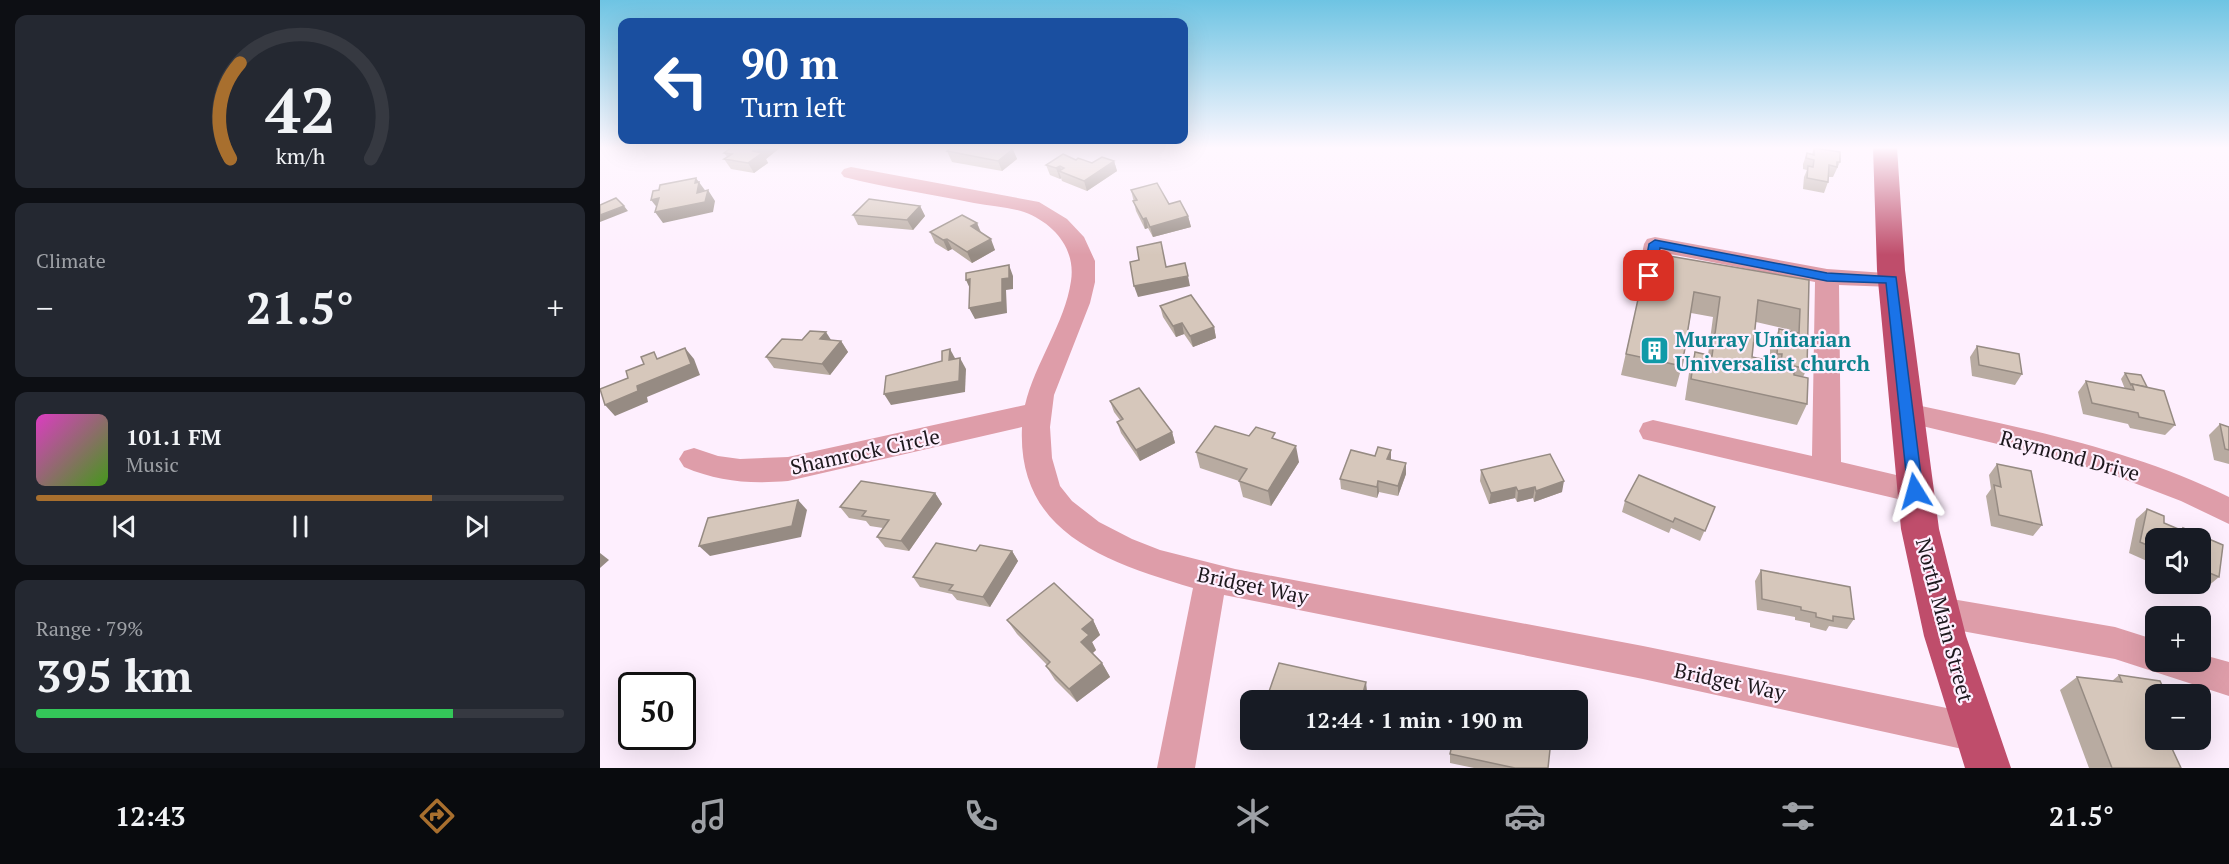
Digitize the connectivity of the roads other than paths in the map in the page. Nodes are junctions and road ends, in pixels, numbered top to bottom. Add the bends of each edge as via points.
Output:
1 (903, 183) edge
2 (1888, 183) edge
3 (1827, 277) junction
4 (1892, 279) junction
5 (1646, 293) edge
6 (1037, 413) junction
7 (1907, 413) junction
8 (1653, 430) dead end
9 (694, 459) dead end
10 (1826, 470) junction
11 (1915, 491) junction
12 (2229, 511) edge
13 (1210, 577) junction
14 (1940, 612) junction
15 (2145, 653) edge
16 (2198, 672) edge
17 (2227, 683) edge
18 (1976, 733) junction
19 (1176, 768) edge
20 (1988, 768) edge

1 - 6 street, Bridget Way via 1031,207 1070,230 1083,253 1084,278 1079,303 1045,378
2 - 4 main road, North Main Street
3 - 4 street
3 - 5 street via 1655,244
3 - 10 street
4 - 7 main road, North Main Street
6 - 9 street, Shamrock Circle via 788,469 746,473 714,468
6 - 13 street, Bridget Way via 1034,441 1040,476 1058,508 1088,533 1140,558
7 - 11 main road, North Main Street
7 - 12 street, Raymond Drive via 2091,457 2174,485
8 - 10 street
10 - 11 street
11 - 14 main road, North Main Street
13 - 18 street, Bridget Way
13 - 19 street
14 - 15 street via 2115,643
14 - 18 main road, North Main Street
16 - 17 street
18 - 20 main road, North Main Street

